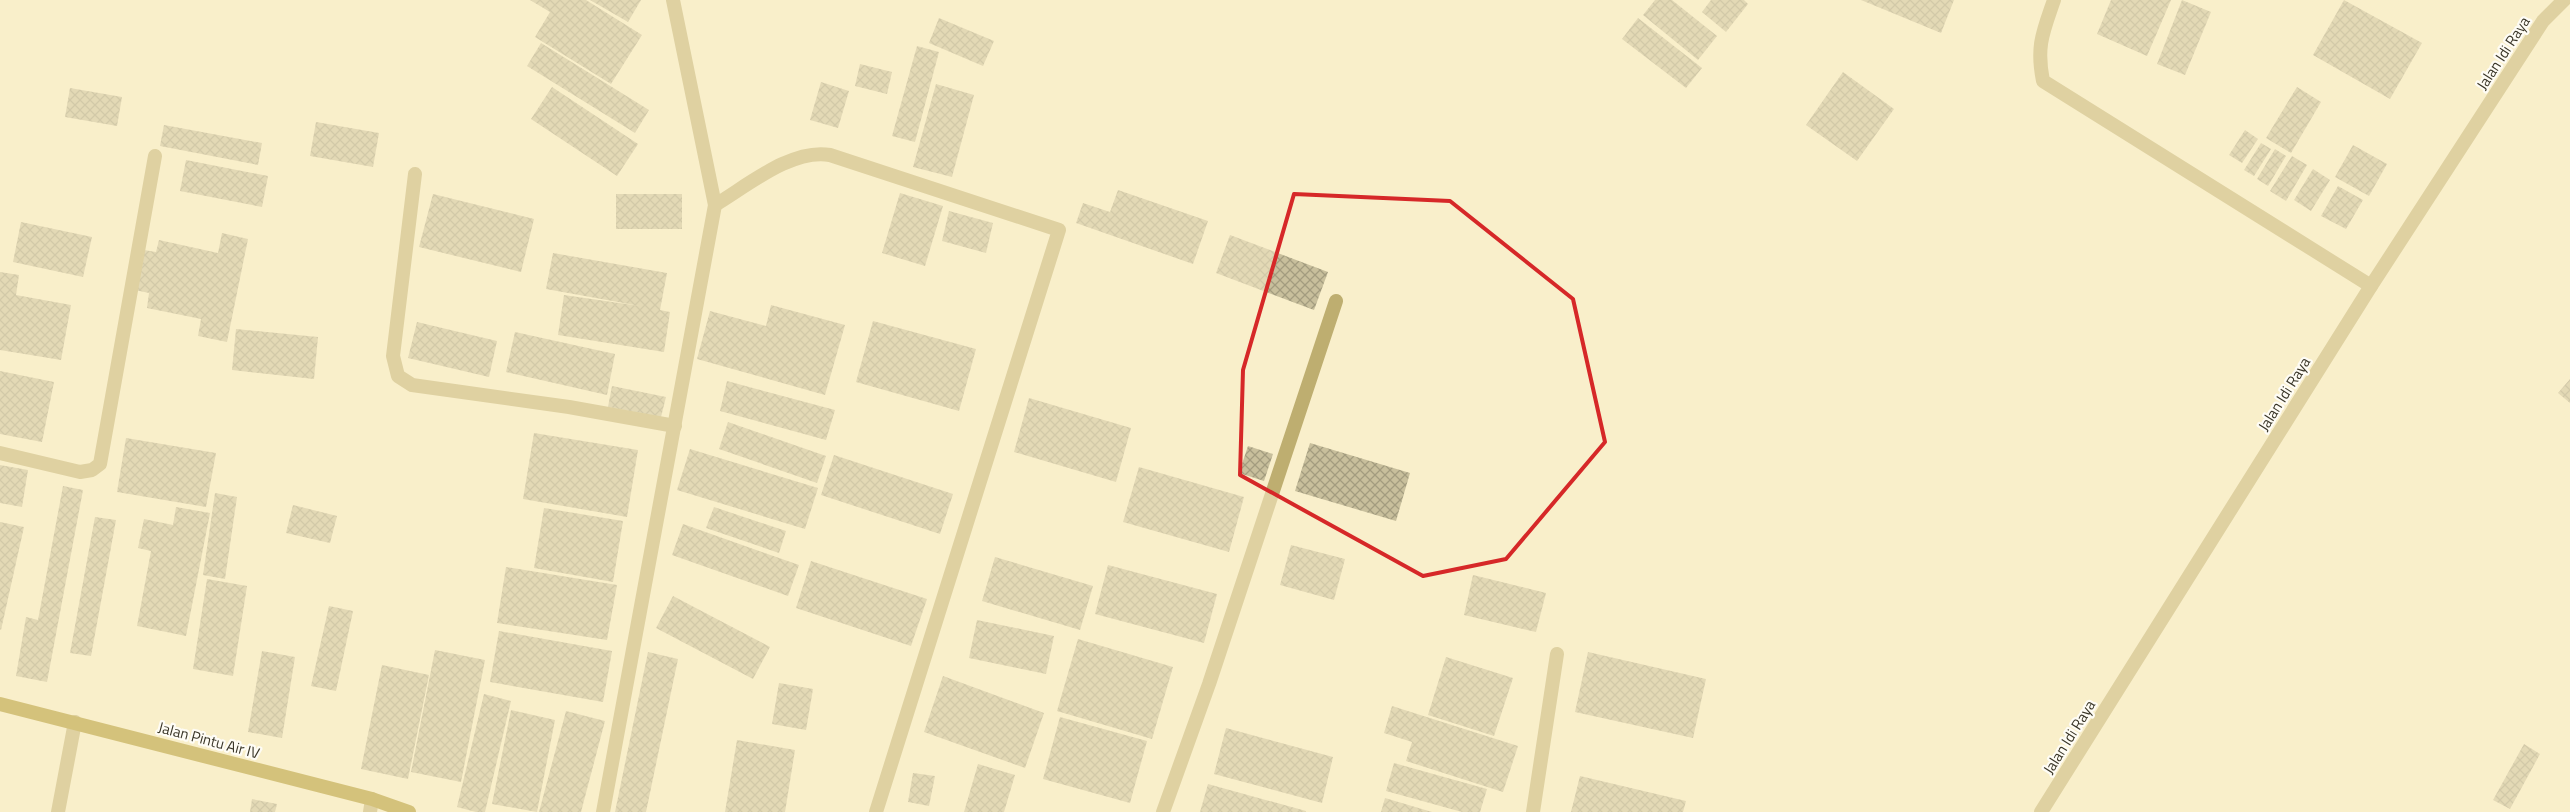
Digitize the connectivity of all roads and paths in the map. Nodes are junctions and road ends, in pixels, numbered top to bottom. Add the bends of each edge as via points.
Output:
1 (673, 0) edge
2 (2054, 0) edge
3 (2547, 0) edge
4 (2564, 0) edge
5 (2543, 21) junction
6 (154, 156) dead end
7 (415, 174) dead end
8 (715, 205) junction
9 (2371, 286) junction
10 (1336, 301) dead end
11 (674, 426) junction
12 (0, 453) edge
13 (1557, 654) dead end
14 (0, 704) edge
15 (75, 722) junction
16 (371, 806) edge
17 (58, 812) edge
18 (409, 812) edge
19 (603, 812) edge
20 (876, 812) edge
21 (1163, 812) edge
22 (1533, 812) edge
23 (2041, 812) edge

1 - 8 street
2 - 9 street via 2040,41 2043,81
3 - 5 street
4 - 5 street, Jalan Idi Raya
5 - 9 street, Jalan Idi Raya
6 - 12 street via 100,464 92,470 80,472
7 - 11 street via 393,356 398,376 412,385 569,407
8 - 11 street
8 - 20 street via 800,156 816,153 1059,230
9 - 23 street, Jalan Idi Raya
10 - 21 street
11 - 19 street
13 - 22 street
14 - 15 main road, Jalan Pintu Air IV
15 - 16 main road, Jalan Pintu Air IV
15 - 17 street
16 - 18 main road, Jalan Pintu Air IV

